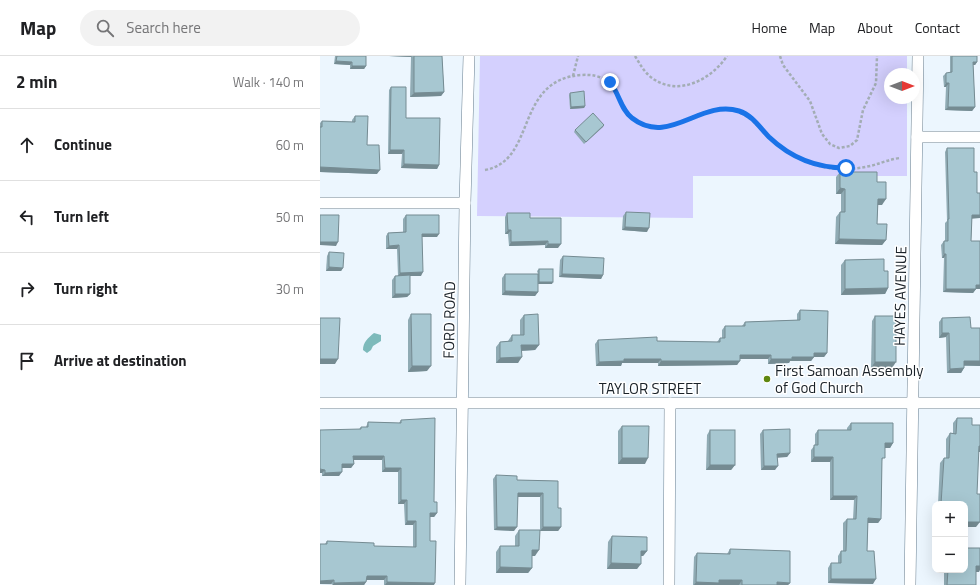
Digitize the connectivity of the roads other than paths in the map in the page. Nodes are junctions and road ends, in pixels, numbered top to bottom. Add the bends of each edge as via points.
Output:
1 (469, 56) edge
2 (918, 56) edge
3 (917, 137) junction
4 (980, 137) edge
5 (320, 203) edge
6 (465, 203) junction
7 (320, 403) edge
8 (462, 403) junction
9 (670, 403) junction
10 (913, 403) junction
11 (980, 403) edge
12 (460, 585) edge
13 (669, 585) edge
14 (910, 585) edge

1 - 6 street, FORD ROAD
2 - 3 street, HAYES AVENUE
3 - 4 street
3 - 10 street, HAYES AVENUE
5 - 6 street
6 - 8 street, FORD ROAD
7 - 8 street, TAYLOR STREET
8 - 9 street, TAYLOR STREET
8 - 12 street, FORD ROAD
9 - 10 street, TAYLOR STREET
9 - 13 street
10 - 11 street, TAYLOR STREET
10 - 14 street, HAYES AVENUE

